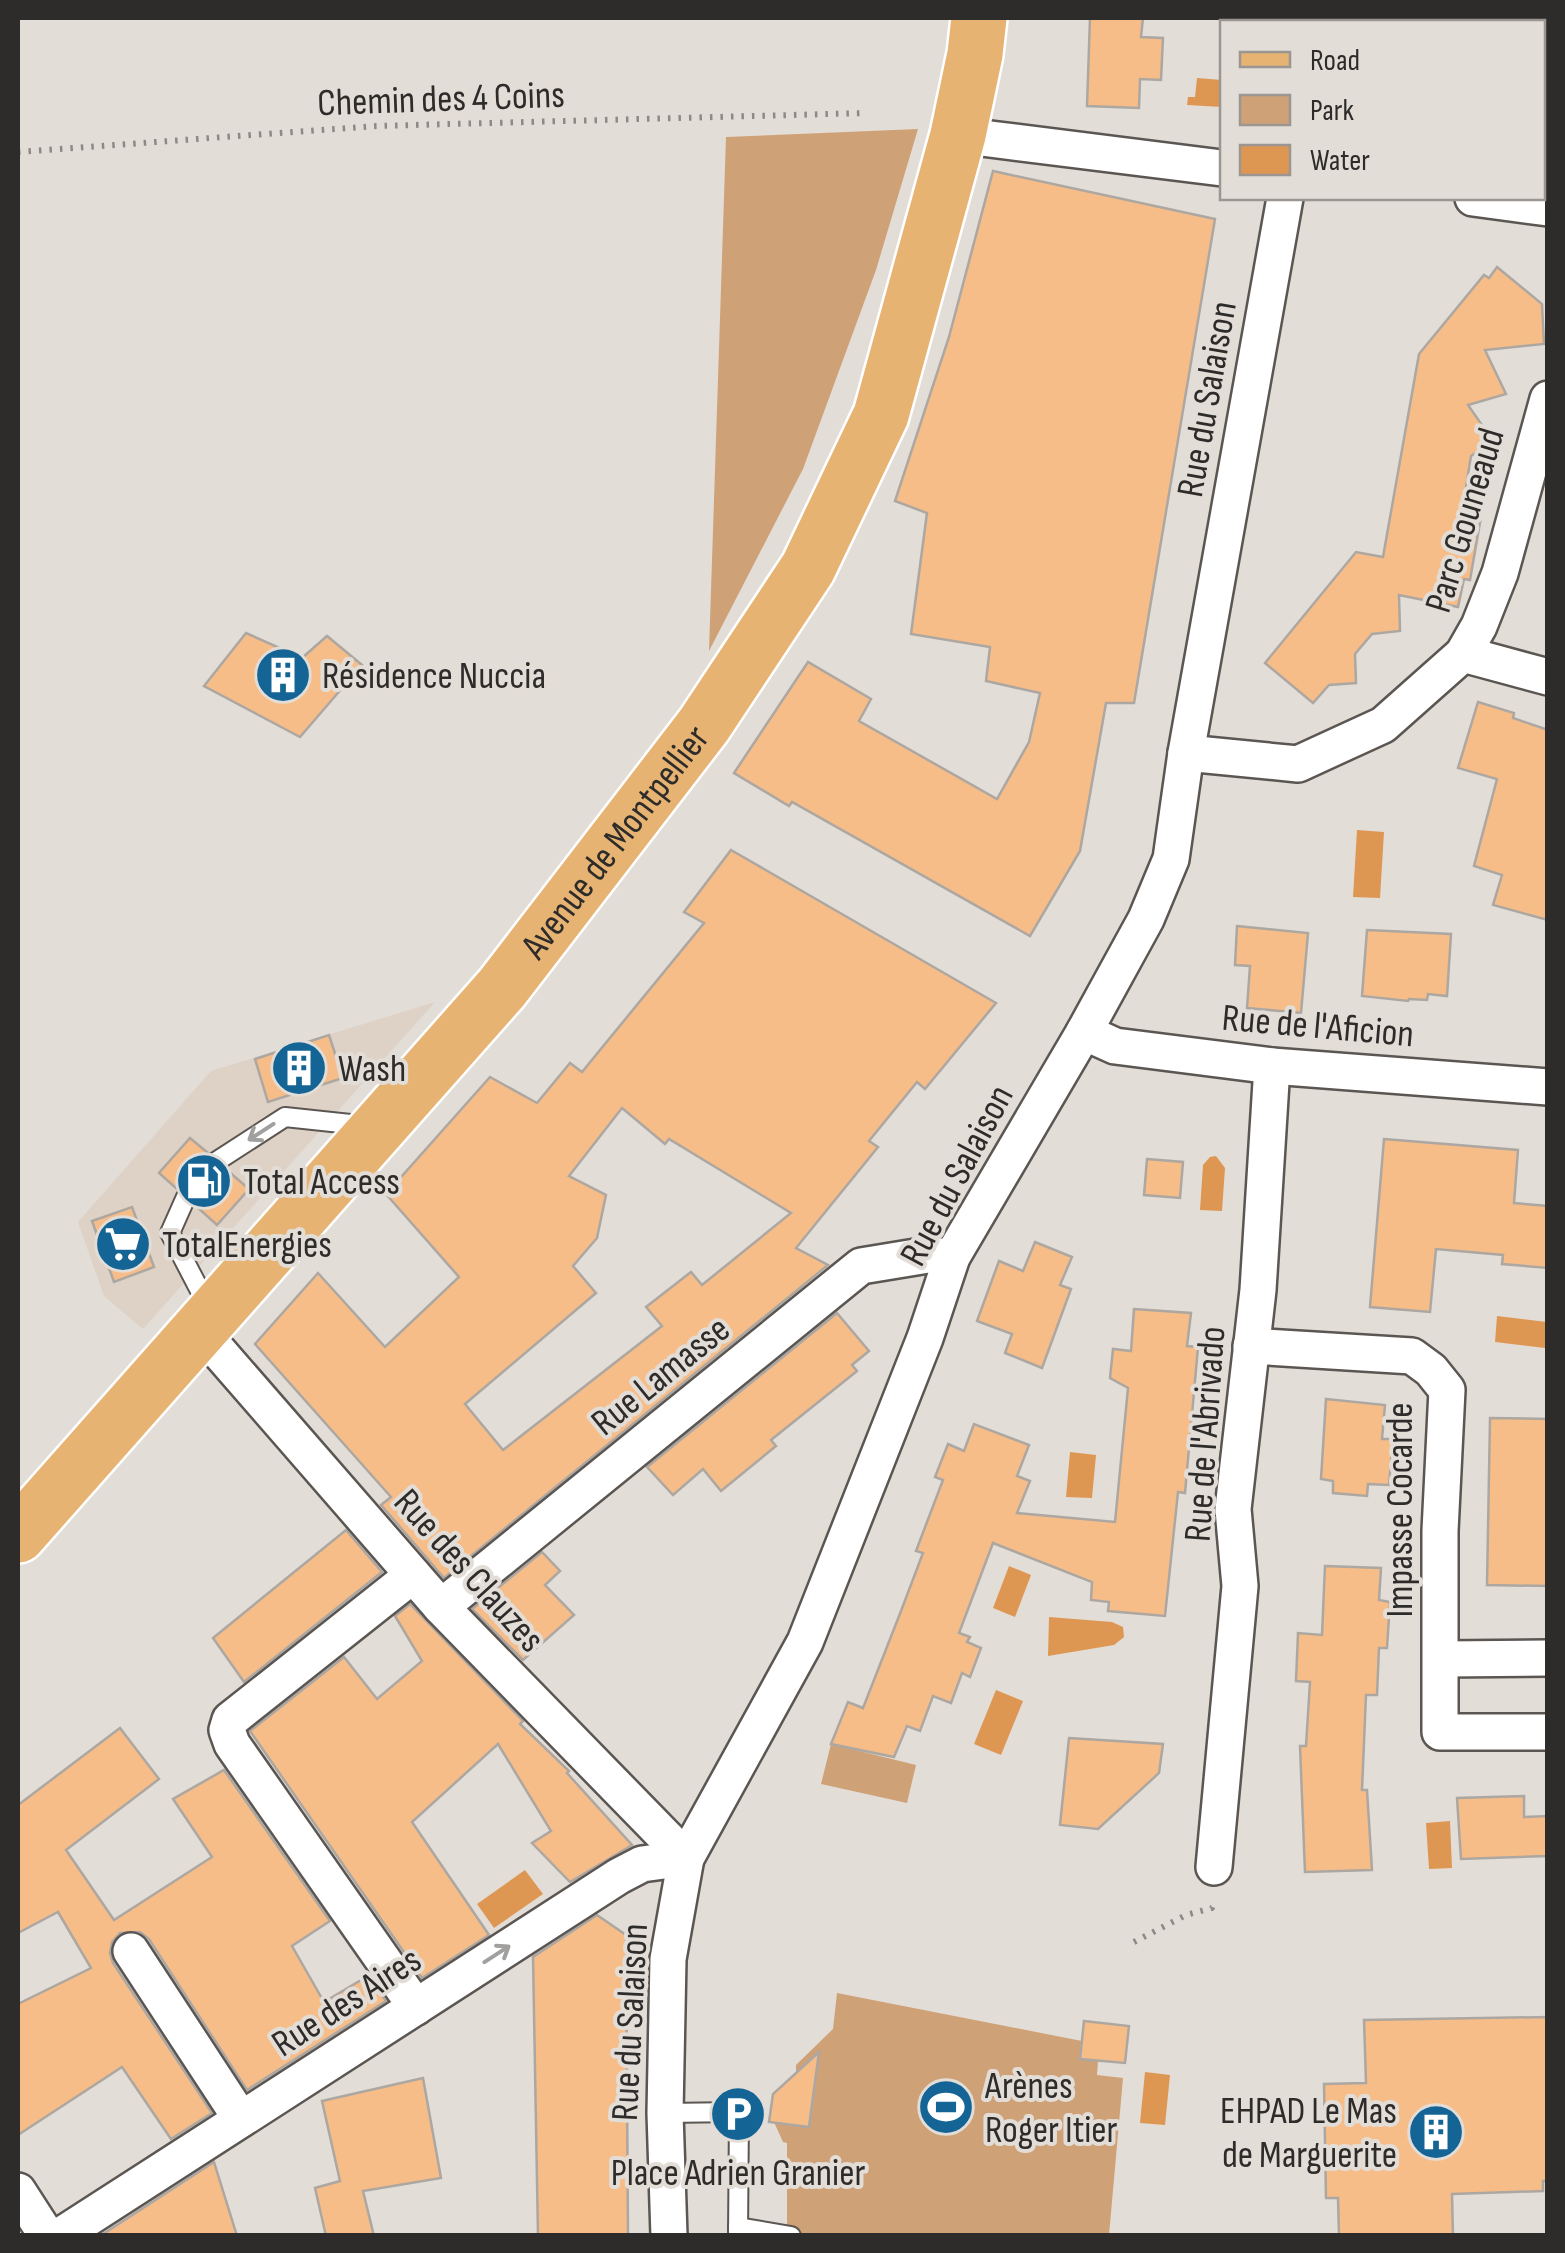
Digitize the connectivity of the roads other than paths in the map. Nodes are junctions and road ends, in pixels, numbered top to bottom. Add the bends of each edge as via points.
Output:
1 (978, 18) edge
2 (958, 135) junction
3 (1220, 168) edge
4 (1285, 200) edge
5 (1489, 200) edge
6 (1548, 208) edge
7 (1548, 398) edge
8 (1463, 654) junction
9 (1548, 677) edge
10 (1186, 753) junction
11 (1084, 1032) junction
12 (1272, 1066) junction
13 (1548, 1087) edge
14 (379, 1128) junction
15 (217, 1161) dead end
16 (186, 1197) dead end
17 (952, 1258) junction
18 (207, 1323) junction
19 (1252, 1346) junction
20 (18, 1535) edge
21 (413, 1575) junction
22 (441, 1608) junction
23 (1442, 1658) junction
24 (1548, 1658) edge
25 (1548, 1732) edge
26 (686, 1858) junction
27 (1214, 1867) road end
28 (132, 1951) dead end
29 (416, 2007) junction
30 (666, 2113) junction
31 (242, 2119) junction
32 (18, 2190) edge
33 (738, 2231) edge
34 (47, 2236) edge
35 (60, 2236) edge
36 (669, 2236) edge
37 (791, 2236) edge

1 - 2 main road, Avenue de Montpellier
2 - 3 street
2 - 14 main road, Avenue de Montpellier via 880,415 808,568 704,724 502,988
4 - 10 street, Rue du Salaison
5 - 6 street
7 - 8 street, Parc Gouneaud via 1500,572
8 - 9 street
8 - 10 street, Parc Gouneaud via 1383,725 1298,764
10 - 11 street, Rue du Salaison via 1171,859
11 - 12 street, Rue de l'Aficion via 1115,1046
11 - 17 street, Rue du Salaison
12 - 13 street, Rue de l'Aficion
12 - 19 street, Rue de l'Abrivado
14 -> 15 lane via 285,1117
14 - 18 main road, Avenue de Montpellier
16 - 18 lane via 170,1234
17 - 22 street, Rue Lamasse via 928,1254 861,1266
17 - 26 street, Rue du Salaison via 806,1642
18 - 20 main road, Avenue de Montpellier
18 - 21 street, Rue des Clauzes
19 - 23 street, Impasse Cocarde via 1412,1356 1447,1390
19 - 27 street, Rue de l'Abrivado via 1233,1509 1240,1586
21 - 22 street, Rue des Clauzes
21 - 29 street via 230,1720 227,1730
22 - 26 street, Rue des Clauzes
23 - 24 street, Impasse Cocarde
23 - 25 street, Impasse Cocarde via 1440,1732
29 -> 26 street, Rue des Aires via 620,1876 642,1864
26 - 30 street, Rue du Salaison via 668,1959
28 - 31 street
29 - 31 street, Rue des Aires
30 - 33 lane via 739,2112
30 - 36 street, Rue du Salaison
31 - 35 street, Rue des Aires
32 - 34 street
33 - 37 lane

